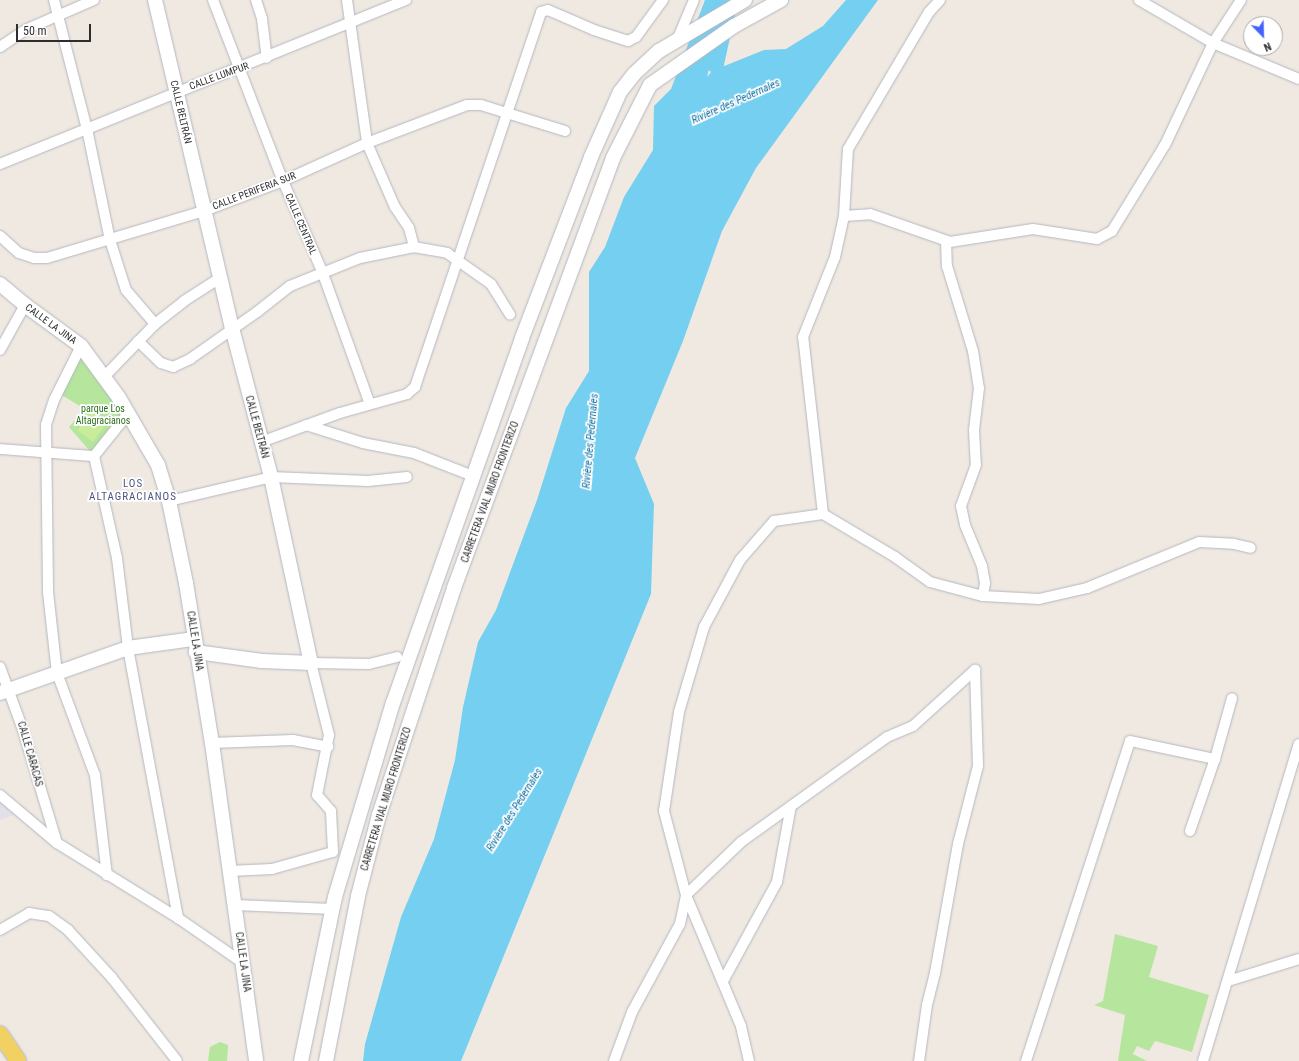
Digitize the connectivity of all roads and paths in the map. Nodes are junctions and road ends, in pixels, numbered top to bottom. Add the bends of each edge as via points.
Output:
1 (54, 0) edge
2 (94, 0) edge
3 (156, 0) edge
4 (213, 0) edge
5 (256, 0) edge
6 (346, 0) edge
7 (406, 0) edge
8 (663, 0) edge
9 (694, 0) edge
10 (745, 0) edge
11 (781, 0) edge
12 (940, 0) edge
13 (1139, 0) edge
14 (1241, 0) edge
15 (58, 14) junction
16 (348, 24) junction
17 (678, 38) junction
18 (1213, 43) junction
19 (0, 47) edge
20 (267, 58) junction
21 (240, 69) junction
22 (1299, 79) edge
23 (176, 91) junction
24 (508, 112) junction
25 (86, 129) junction
26 (564, 131) dead end
27 (367, 143) junction
28 (0, 164) edge
29 (283, 181) junction
30 (204, 211) junction
31 (844, 216) junction
32 (0, 236) edge
33 (110, 240) junction
34 (946, 241) junction
35 (414, 246) junction
36 (457, 262) junction
37 (322, 272) junction
38 (220, 278) junction
39 (0, 284) edge
40 (25, 305) junction
41 (510, 314) dead end
42 (155, 324) junction
43 (232, 328) junction
44 (138, 341) junction
45 (81, 346) junction
46 (0, 350) edge
47 (104, 377) junction
48 (370, 404) junction
49 (127, 415) junction
50 (306, 425) junction
51 (261, 442) junction
52 (0, 449) edge
53 (45, 452) junction
54 (94, 456) junction
55 (473, 476) junction
56 (271, 477) junction
57 (407, 477) dead end
58 (169, 501) junction
59 (823, 514) junction
60 (1251, 548) dead end
61 (983, 596) junction
62 (195, 646) junction
63 (128, 648) junction
64 (397, 657) dead end
65 (311, 663) junction
66 (0, 667) edge
67 (57, 673) junction
68 (5, 691) edge
69 (1232, 698) dead end
70 (212, 743) junction
71 (1299, 744) edge
72 (328, 747) junction
73 (1215, 759) junction
74 (0, 794) edge
75 (791, 806) junction
76 (1190, 831) dead end
77 (57, 843) junction
78 (230, 871) junction
79 (108, 875) junction
80 (686, 895) junction
81 (235, 905) junction
82 (333, 909) junction
83 (178, 918) junction
84 (0, 930) edge
85 (1299, 959) edge
86 (243, 963) junction
87 (723, 981) junction
88 (1228, 981) junction
89 (0, 1034) edge
90 (18, 1061) edge
91 (177, 1061) edge
92 (256, 1061) edge
93 (301, 1061) edge
94 (326, 1061) edge
95 (614, 1061) edge
96 (749, 1061) edge
97 (919, 1061) edge
98 (1026, 1061) edge
99 (1203, 1061) edge

1 - 15 street
2 - 15 street
3 - 23 street, CALLE BELTRÁN
4 - 21 street, CALLE CENTRAL
5 - 20 street via 262,19
6 - 16 street
7 - 16 street, CALLE LUMPUR
8 - 24 street via 636,37 628,41 594,30 548,10 541,12
9 - 17 street
10 - 17 street, CARRETERA VIAL MURO FRONTERIZO
11 - 94 street, CARRETERA VIAL MURO FRONTERIZO via 734,26 650,85 613,158 454,588 379,815 358,896
12 - 31 street via 929,12 848,149
13 - 18 street
14 - 18 street
15 - 19 street via 27,29
15 - 25 street
16 - 20 street, CALLE LUMPUR
16 - 27 street
17 - 55 street, CARRETERA VIAL MURO FRONTERIZO via 659,51 620,92 590,157
18 - 22 street
18 - 34 street via 1166,145 1112,230 1097,239 1033,229
20 - 21 street, CALLE LUMPUR
21 - 23 street, CALLE LUMPUR
21 - 29 street, CALLE CENTRAL
23 - 25 street, CALLE LUMPUR
23 - 30 street, CALLE BELTRÁN
24 - 26 street, CALLE PERIFERIA SUR
24 - 27 street, CALLE PERIFERIA SUR via 481,105 467,105
24 - 36 street
25 - 28 street, CALLE LUMPUR
25 - 33 street
27 - 29 street, CALLE PERIFERIA SUR
27 - 35 street via 395,207 409,228
29 - 30 street, CALLE PERIFERIA SUR
29 - 37 street, CALLE CENTRAL
30 - 33 street, CALLE PERIFERIA SUR
30 - 38 street, CALLE BELTRÁN
31 - 34 street via 870,214
31 - 59 street via 835,257 803,337
32 - 33 street, CALLE PERIFERIA SUR via 19,253 34,258 47,258
33 - 42 street via 126,290
34 - 61 street via 948,266 974,351 979,388 974,430 976,465 961,506 965,525 982,566 985,583
35 - 36 street via 441,250
35 - 37 street via 360,258
36 - 41 street via 490,284
36 - 48 street via 415,387 406,394
37 - 43 street via 290,286
37 - 48 street, CALLE CENTRAL
38 - 42 street via 184,301
38 - 43 street, CALLE BELTRÁN
39 - 40 street, CALLE LA JINA
40 - 45 street, CALLE LA JINA
40 - 46 street
42 - 44 street
43 - 44 street via 173,367 161,363
43 - 51 street, CALLE BELTRÁN
44 - 47 street
45 - 47 street, CALLE LA JINA
45 - 53 street via 54,400 46,425
47 - 49 street, CALLE LA JINA
48 - 50 street
49 - 54 street
49 - 58 street, CALLE LA JINA via 158,465
50 - 51 street
50 - 55 street via 363,443 414,453
51 - 56 street, CALLE BELTRÁN
52 - 53 street
53 - 54 street
53 - 67 street via 48,592
54 - 63 street via 117,558
55 - 82 street, CARRETERA VIAL MURO FRONTERIZO via 393,703
56 - 57 street via 368,481
56 - 58 street
56 - 65 street, CALLE BELTRÁN
58 - 62 street, CALLE LA JINA
59 - 61 street via 895,557 930,582
59 - 80 street via 774,521 740,560 704,627 679,712 664,811
60 - 61 street via 1234,544 1199,542 1087,588 1039,599
62 - 63 street
62 - 65 street via 262,661
62 - 70 street, CALLE LA JINA
63 - 67 street
63 - 83 street
64 - 65 street via 369,664
65 - 72 street, CALLE BELTRÁN via 329,735
66 - 68 street, CALLE CARACAS
67 - 68 street
67 - 79 street via 95,775
68 - 77 street, CALLE CARACAS
69 - 73 street
70 - 72 street via 293,740
70 - 78 street, CALLE LA JINA
71 - 88 street
72 - 78 street, CALLE BELTRÁN via 317,795 331,811 333,852 272,869
73 - 76 street
73 - 98 street via 1130,741
74 - 77 street
75 - 80 street via 741,842
75 - 87 street via 778,882
75 - 97 street via 887,737 913,726 975,670 978,766 958,844 927,1005
77 - 79 street
78 - 81 street, CALLE LA JINA
79 - 83 street
80 - 87 street
80 - 95 street via 680,924 632,1012
81 - 82 street
81 - 86 street, CALLE LA JINA
82 - 93 street, CARRETERA VIAL MURO FRONTERIZO
83 - 86 street
84 - 91 street via 28,913 49,916 56,921 68,930 112,978
85 - 88 street
86 - 92 street, CALLE LA JINA
87 - 96 street via 741,1026
88 - 99 street
89 - 90 main road

